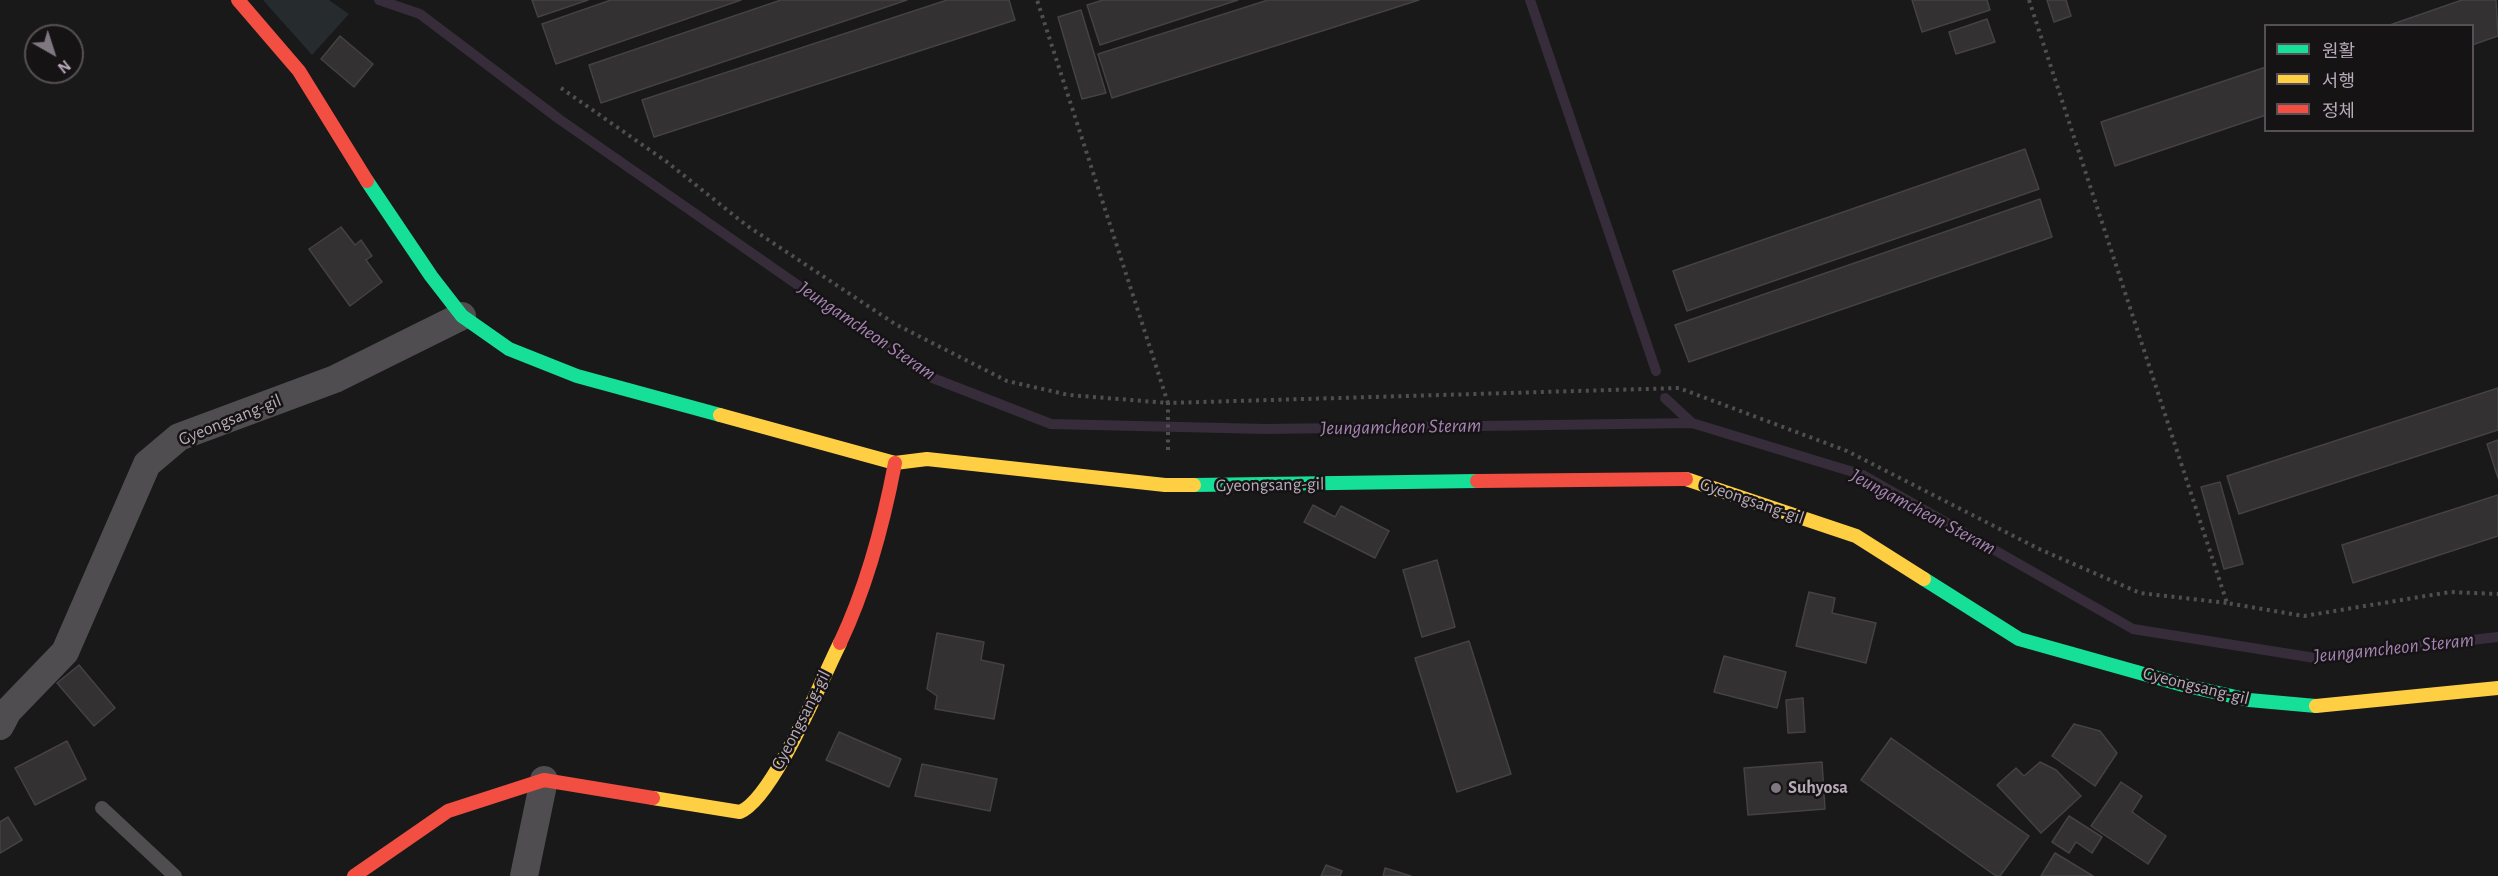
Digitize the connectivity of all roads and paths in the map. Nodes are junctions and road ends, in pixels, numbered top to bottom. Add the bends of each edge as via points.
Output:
1 (238, 0) edge
2 (1037, 0) edge
3 (2029, 0) edge
4 (561, 88) dead end
5 (462, 316) junction
6 (1168, 416) dead end
7 (1168, 459) dead end
8 (895, 463) junction
9 (2498, 594) edge
10 (2498, 688) edge
11 (0, 726) edge
12 (544, 780) junction
13 (102, 808) dead end
14 (175, 876) edge
15 (354, 876) edge
16 (524, 876) edge

1 - 5 street, Gyeongsang-gil via 299,71 365,178
2 - 4 path via 1168,402 1069,395 1007,381 895,324 746,225 667,162
3 - 9 path via 2227,603 2304,616 2450,592
5 - 8 street, Gyeongsang-gil via 509,349 577,376
5 - 11 street, Gyeongsang-gil via 335,379 179,437 147,464 65,652 8,711
6 - 7 path
8 - 10 street, Gyeongsang-gil via 927,459 1165,486 1690,479 1856,536 2019,639 2184,684 2249,700 2314,706
8 - 12 street, Gyeongsang-gil via 885,516 858,604 783,761 750,808 740,812
12 - 15 street, Gyeongsang-gil via 448,812
12 - 16 street
13 - 14 lane

